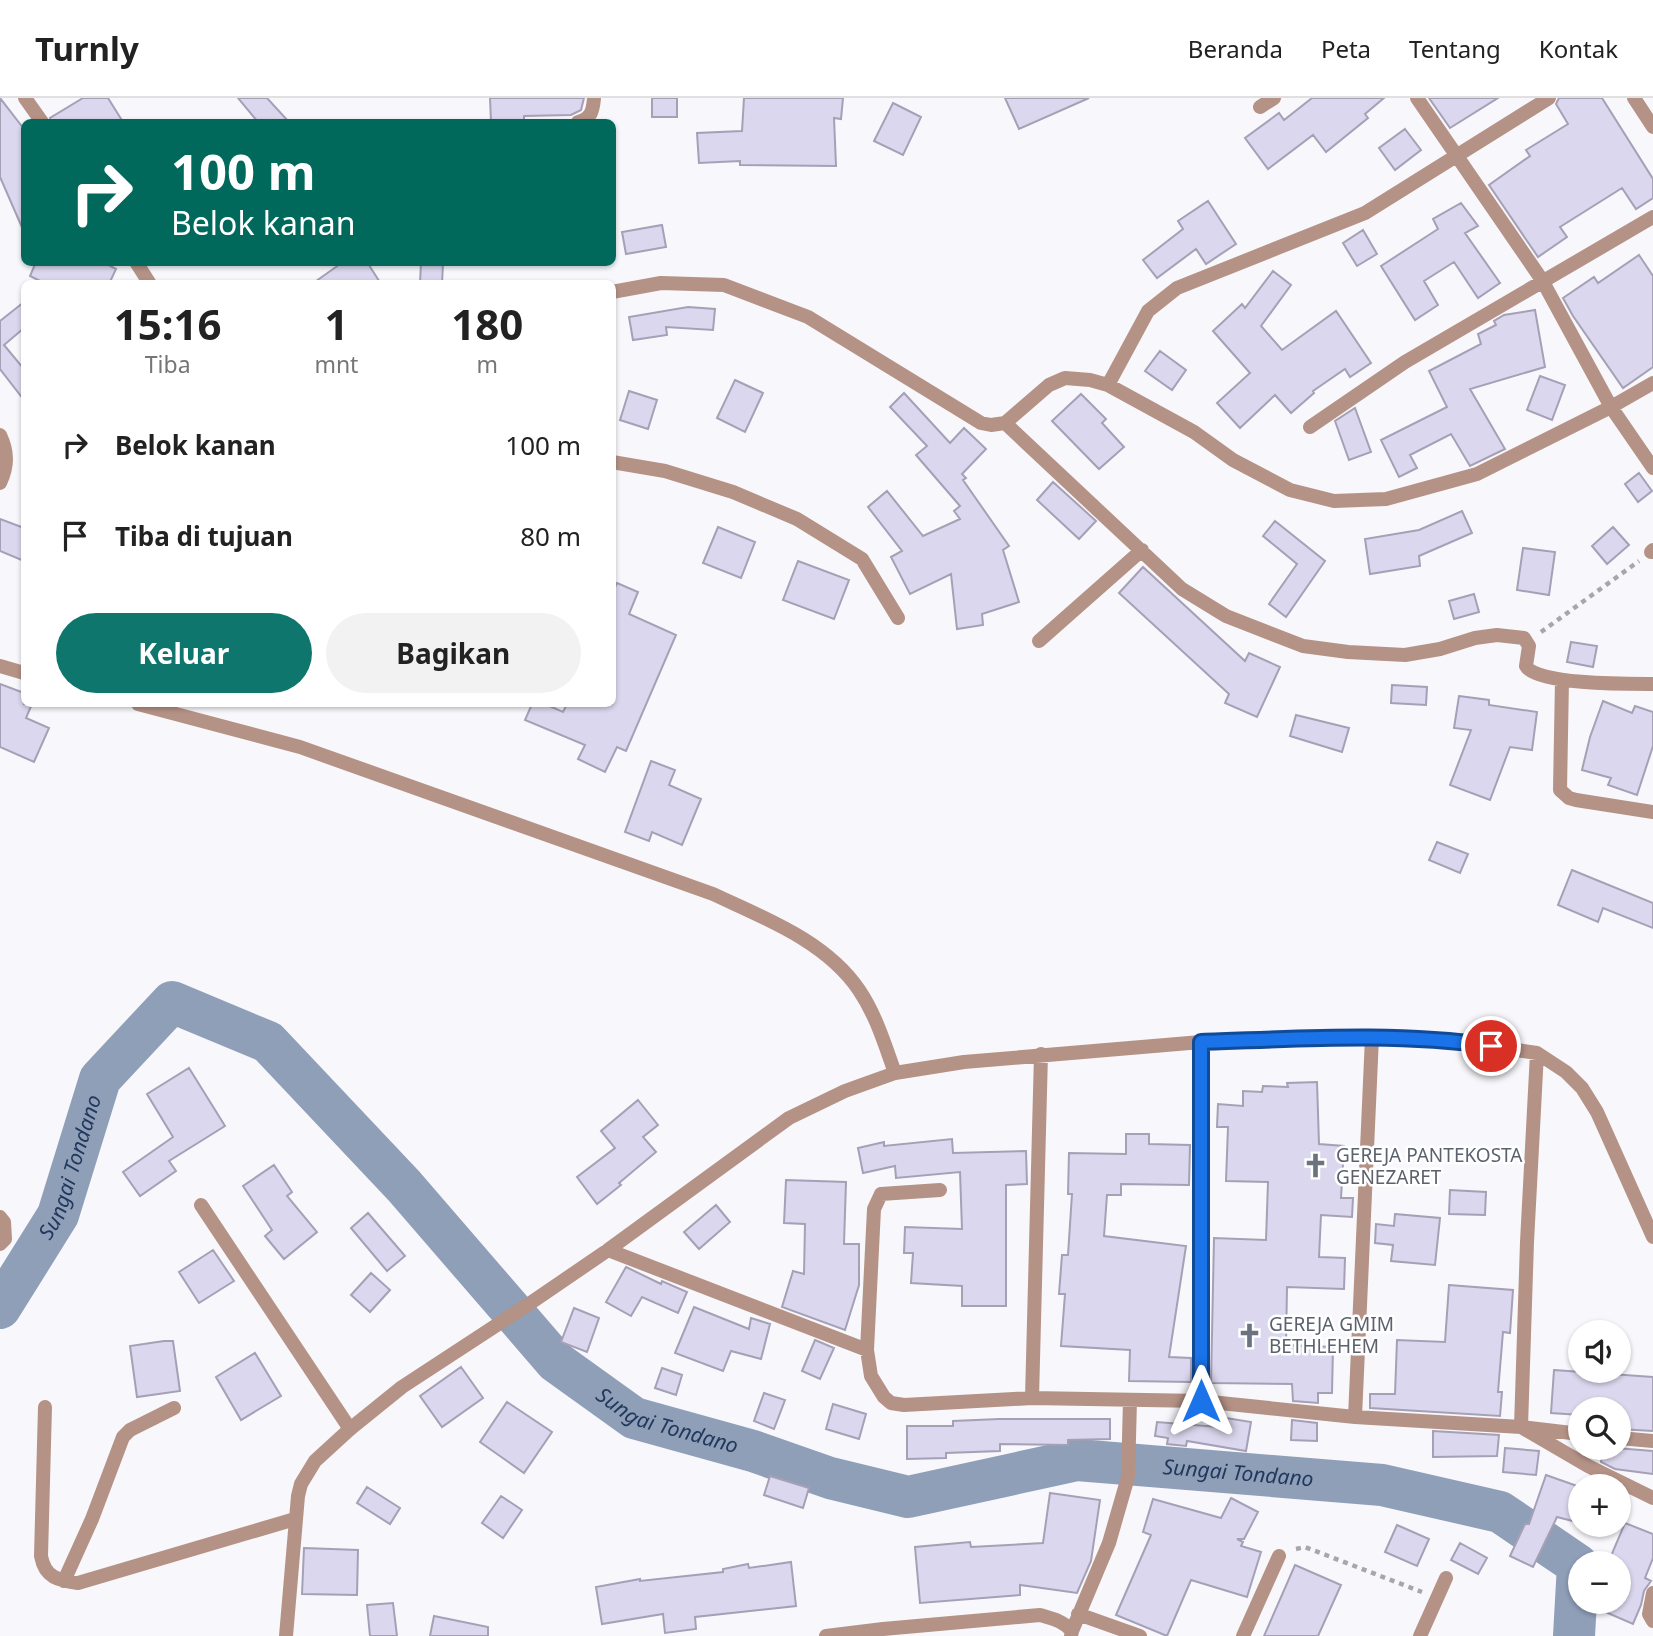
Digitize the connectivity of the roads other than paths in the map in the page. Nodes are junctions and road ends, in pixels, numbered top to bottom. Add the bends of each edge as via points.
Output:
1 (25, 98) edge
2 (594, 98) edge
3 (1274, 98) edge
4 (1417, 98) edge
5 (1549, 98) edge
6 (1633, 98) edge
7 (1260, 107) dead end
8 (40, 119) edge
9 (586, 119) edge
10 (1653, 127) edge
11 (1455, 156) junction
12 (1653, 217) edge
13 (1542, 280) junction
14 (616, 291) edge
15 (1653, 383) edge
16 (1108, 385) junction
17 (1611, 407) junction
18 (1005, 423) junction
19 (1310, 427) dead end
20 (0, 435) edge
21 (616, 463) edge
22 (1653, 468) edge
23 (0, 483) edge
24 (1142, 550) junction
25 (898, 618) dead end
26 (1039, 641) dead end
27 (0, 666) edge
28 (21, 672) edge
29 (1562, 680) junction
30 (1653, 684) edge
31 (149, 707) edge
32 (1653, 812) edge
33 (1372, 1037) junction
34 (1201, 1042) junction
35 (1536, 1053) junction
36 (1041, 1054) junction
37 (895, 1073) junction
38 (940, 1190) dead end
39 (201, 1205) dead end
40 (0, 1217) edge
41 (1653, 1237) edge
42 (0, 1244) edge
43 (608, 1250) junction
44 (867, 1350) junction
45 (1032, 1398) junction
46 (1130, 1400) junction
47 (1201, 1401) junction
48 (45, 1407) dead end
49 (174, 1408) dead end
50 (1355, 1417) junction
51 (1521, 1427) junction
52 (350, 1429) junction
53 (1568, 1433) edge
54 (1631, 1439) edge
55 (1653, 1441) edge
56 (1653, 1497) edge
57 (295, 1519) junction
58 (1279, 1556) road end
59 (1446, 1578) dead end
60 (64, 1581) junction
61 (1653, 1593) edge
62 (1078, 1614) junction
63 (1653, 1621) edge
64 (1072, 1634) edge
65 (286, 1636) edge
66 (826, 1636) edge
67 (1140, 1636) edge
68 (1243, 1636) edge
69 (1420, 1636) edge

1 - 8 street
2 - 9 street
3 - 7 street
4 - 11 street
5 - 11 street
6 - 10 street
11 - 13 street
11 - 16 street via 1364,213 1177,288 1148,311
12 - 13 street
13 - 17 street
13 - 19 street via 1405,362
14 - 18 street via 661,283 724,285 808,317 981,422
15 - 17 street
16 - 17 street via 1290,490 1334,501 1386,499 1477,474
16 - 18 street via 1065,378 1049,385
17 - 22 street
18 - 24 street
20 - 23 street via 6,469
21 - 25 street via 665,471 733,492 797,519 862,559
24 - 26 street
24 - 29 street via 1182,589 1226,616 1303,646 1405,655 1475,638 1524,638 1528,670
27 - 28 street
29 - 30 street
29 - 32 street via 1560,790 1576,800
31 - 37 street via 300,747 713,894 775,923 827,955 859,989
33 - 34 street
33 - 35 street via 1446,1040
33 - 50 street
34 - 36 street
34 - 47 street
35 - 41 street via 1582,1088
35 - 51 street
36 - 37 street
36 - 45 street
37 - 43 street via 789,1118
38 - 44 street via 889,1192 877,1199
39 - 52 street
40 - 42 street via 5,1239
43 - 44 street
43 - 52 street via 402,1387
44 - 45 street via 871,1376 891,1403 942,1405
45 - 46 street
46 - 47 street
46 - 62 street via 1128,1476 1109,1543
47 - 50 street
48 - 60 street via 41,1556 50,1575
49 - 60 street via 123,1437
50 - 51 street
51 - 53 street
51 - 56 street
52 - 57 street via 306,1474
54 - 55 street
57 - 60 street via 78,1583
57 - 65 street
58 - 68 street
59 - 69 street
61 - 63 street via 1649,1606
62 - 64 street
62 - 67 street
64 - 66 street via 1058,1620 1040,1615

